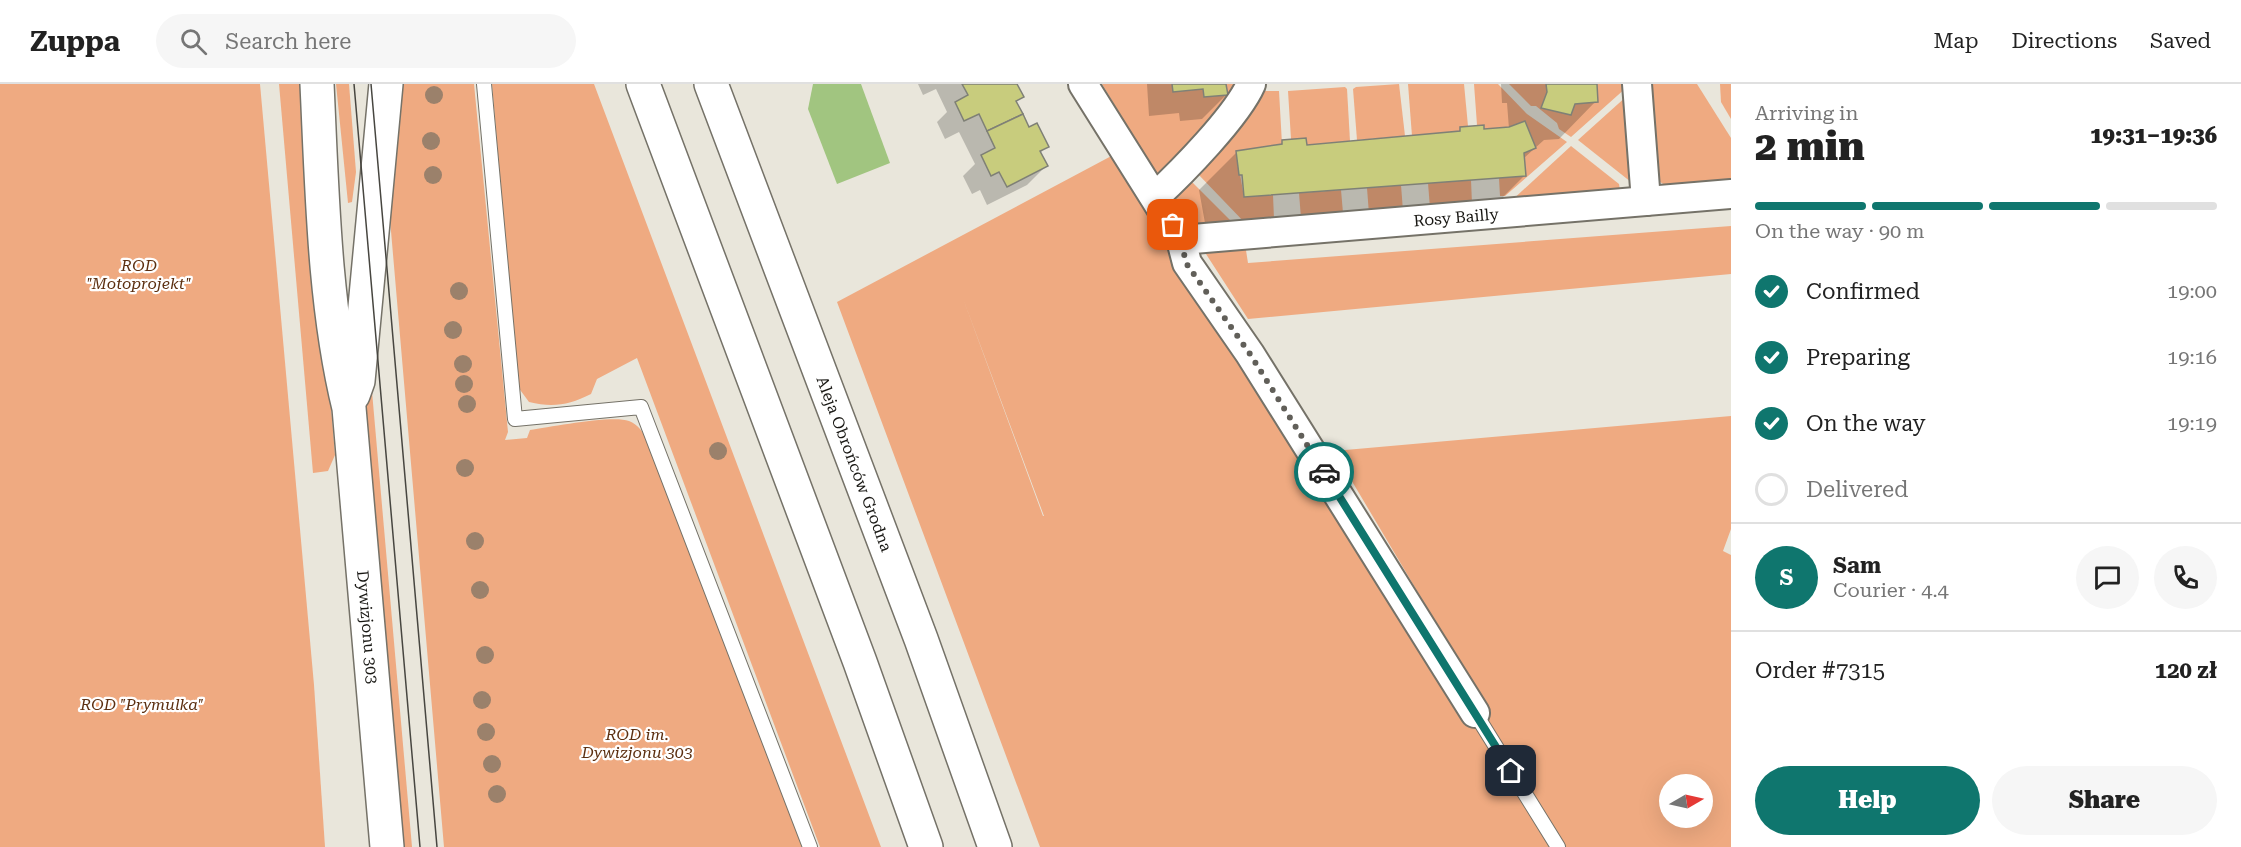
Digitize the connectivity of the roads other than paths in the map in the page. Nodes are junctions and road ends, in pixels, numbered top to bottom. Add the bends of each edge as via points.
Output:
1 (317, 84) edge
2 (386, 84) edge
3 (484, 84) edge
4 (643, 84) edge
5 (711, 84) edge
6 (1083, 84) edge
7 (1251, 84) edge
8 (1636, 84) edge
9 (1731, 194) edge
10 (1155, 197) junction
11 (1646, 201) junction
12 (1181, 240) junction
13 (348, 408) junction
14 (1475, 713) joint
15 (387, 847) edge
16 (810, 847) edge
17 (926, 847) edge
18 (995, 847) edge
19 (1558, 847) edge

1 - 13 main road, Dywizjonu 303 via 323,204 338,356
2 - 13 main road, Dywizjonu 303 via 358,381
3 - 16 lane via 515,419 641,407
4 - 17 main road
5 - 18 main road, Aleja Obrońców Grodna via 921,639
6 - 10 street
7 - 10 street via 1240,103
8 - 11 street
9 - 11 street, Rosy Bailly
10 - 12 street
11 - 12 street, Rosy Bailly
12 - 14 street via 1186,263 1250,354
13 - 15 main road, Dywizjonu 303
14 - 19 lane

